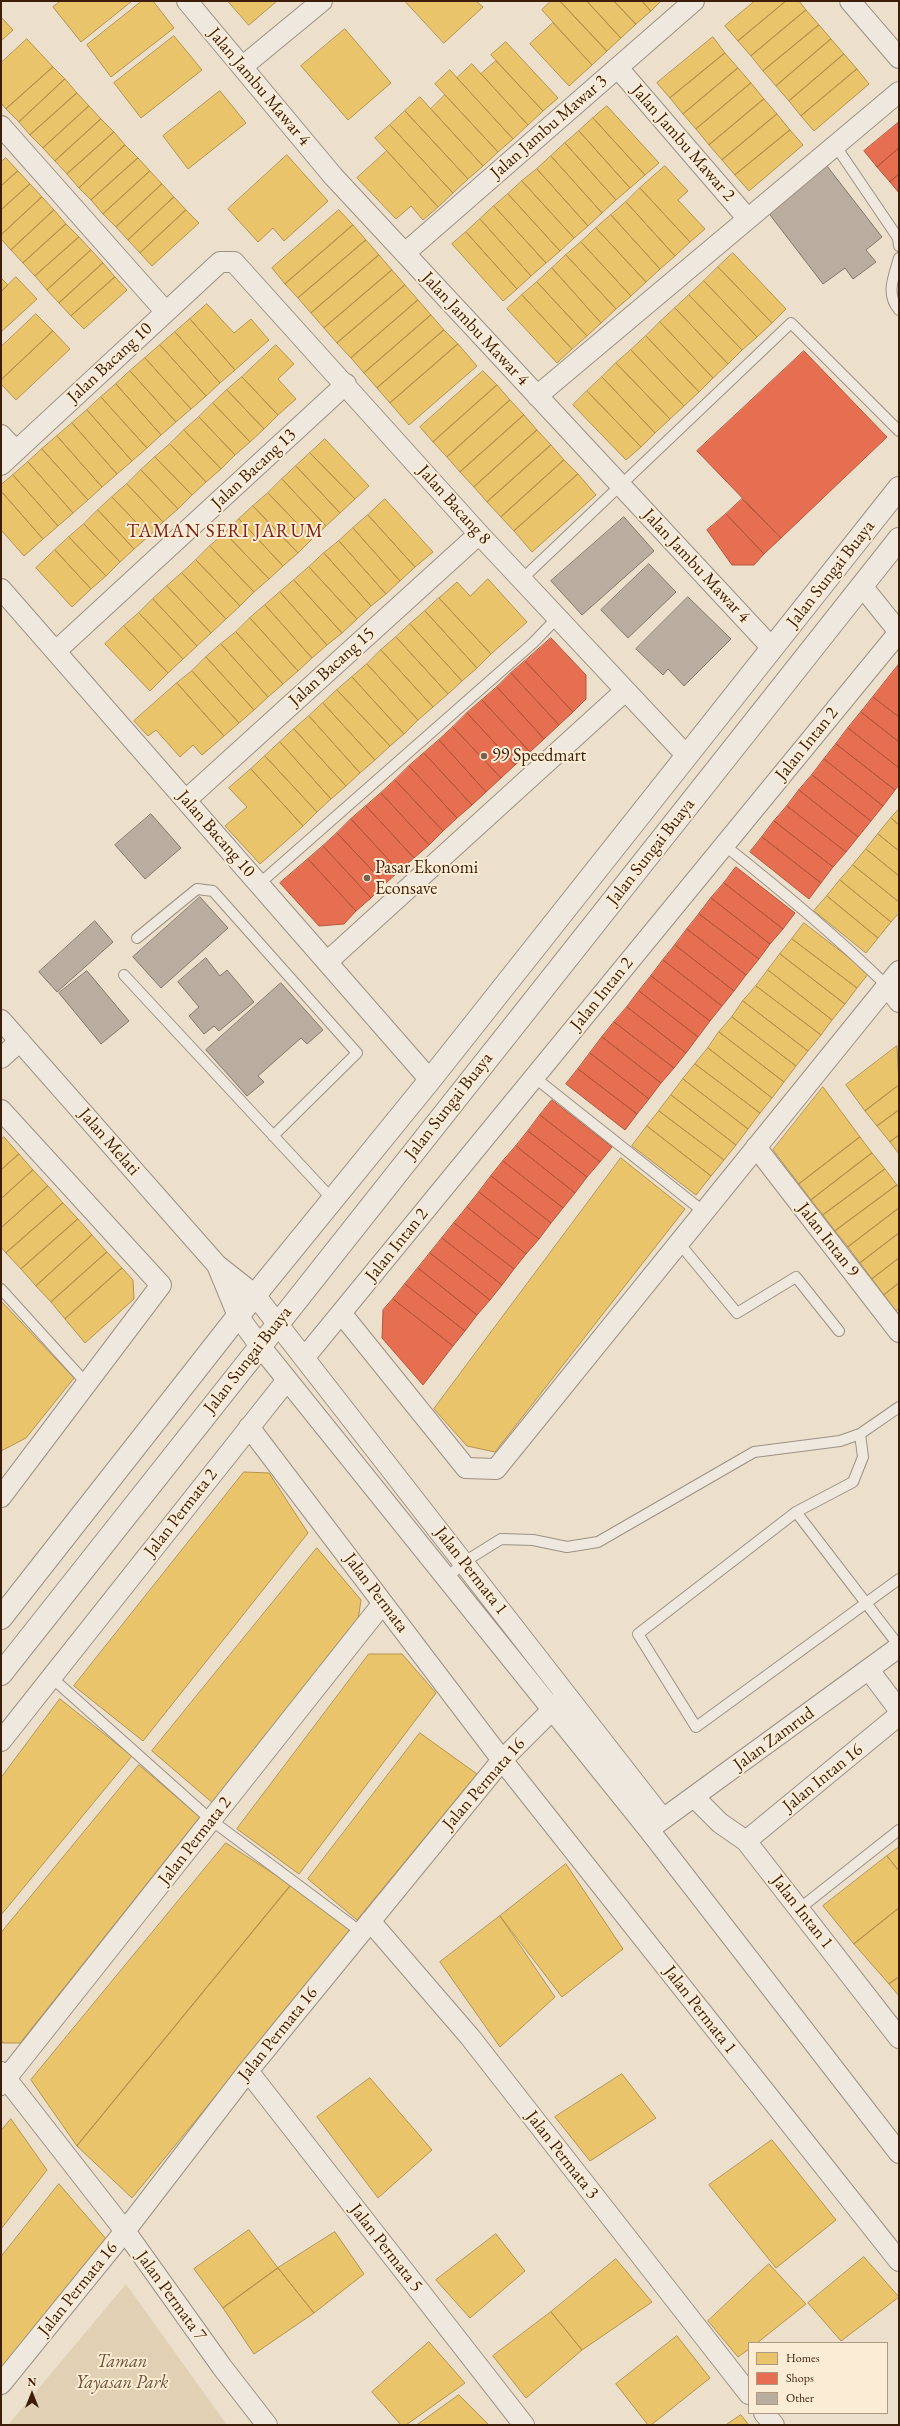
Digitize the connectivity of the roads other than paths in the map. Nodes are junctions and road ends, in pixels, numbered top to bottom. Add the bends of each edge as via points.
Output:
1 (187, 1) edge
2 (322, 1) edge
3 (694, 1) edge
4 (850, 1) edge
5 (899, 58) edge
6 (242, 67) junction
7 (618, 68) junction
8 (899, 92) edge
9 (1, 126) edge
10 (835, 145) junction
11 (748, 219) junction
12 (899, 246) edge
13 (405, 253) junction
14 (899, 258) edge
15 (220, 262) joint
16 (899, 310) edge
17 (165, 311) junction
18 (346, 384) junction
19 (537, 396) junction
20 (899, 431) edge
21 (1, 434) edge
22 (16, 451) junction
23 (1, 465) edge
24 (620, 485) junction
25 (899, 488) edge
26 (479, 534) junction
27 (899, 539) edge
28 (521, 580) junction
29 (862, 586) junction
30 (1, 589) edge
31 (557, 618) junction
32 (899, 632) edge
33 (772, 648) junction
34 (56, 651) junction
35 (625, 691) junction
36 (687, 756) junction
37 (186, 800) junction
38 (724, 845) junction
39 (259, 884) junction
40 (137, 938) dead end
41 (327, 962) junction
42 (124, 975) dead end
43 (893, 978) edge
44 (899, 1002) edge
45 (1, 1020) edge
46 (20, 1041) junction
47 (1, 1058) edge
48 (534, 1077) junction
49 (430, 1080) junction
50 (1, 1110) edge
51 (273, 1136) junction
52 (756, 1147) junction
53 (333, 1200) junction
54 (704, 1212) junction
55 (679, 1243) junction
56 (217, 1265) junction
57 (1, 1289) edge
58 (255, 1295) junction
59 (341, 1313) junction
60 (238, 1316) junction
61 (278, 1323) junction
62 (838, 1331) dead end
63 (899, 1332) edge
64 (260, 1346) junction
65 (305, 1357) junction
66 (287, 1380) junction
67 (87, 1384) junction
68 (899, 1407) edge
69 (249, 1427) junction
70 (860, 1434) junction
71 (2, 1495) edge
72 (796, 1512) junction
73 (464, 1562) junction
74 (446, 1578) junction
75 (899, 1579) edge
76 (383, 1603) junction
77 (867, 1604) junction
78 (1, 1618) edge
79 (899, 1646) edge
80 (869, 1670) junction
81 (1, 1674) edge
82 (51, 1677) junction
83 (568, 1697) junction
84 (552, 1709) junction
85 (899, 1710) edge
86 (899, 1716) edge
87 (1, 1741) edge
88 (502, 1760) junction
89 (694, 1797) junction
90 (212, 1820) junction
91 (656, 1825) junction
92 (899, 1830) edge
93 (746, 1840) junction
94 (799, 1908) junction
95 (366, 1926) junction
96 (899, 2038) edge
97 (248, 2071) junction
98 (3, 2079) edge
99 (899, 2153) edge
100 (125, 2232) junction
101 (899, 2261) edge
102 (1, 2384) edge
103 (748, 2393) edge
104 (765, 2414) edge
105 (267, 2425) edge
106 (524, 2425) edge
107 (774, 2425) edge

1 - 6 street, Jalan Jambu Mawar 4
2 - 6 street
3 - 7 street, Jalan Jambu Mawar 3
4 - 5 street
6 - 13 street, Jalan Jambu Mawar 4 via 334,176
7 - 11 street, Jalan Jambu Mawar 2
7 - 13 street, Jalan Jambu Mawar 3
8 - 10 street
9 - 17 street
10 - 11 street
10 - 12 lane via 898,238
11 - 19 street
13 - 19 street, Jalan Jambu Mawar 4
14 - 16 lane via 890,290 892,301
15 - 17 street, Jalan Bacang 10
15 - 18 street, Jalan Bacang 8 via 234,262
17 - 22 street, Jalan Bacang 10
18 - 26 street, Jalan Bacang 8
18 - 34 street, Jalan Bacang 13
19 - 24 street, Jalan Jambu Mawar 4
20 - 24 lane via 791,322
21 - 22 street
22 - 23 street, Jalan Bacang 10
24 - 28 lane
24 - 33 street, Jalan Jambu Mawar 4
25 - 33 street, Jalan Sungai Buaya
26 - 28 street, Jalan Bacang 8
26 - 37 street, Jalan Bacang 15
27 - 29 street, Jalan Sungai Buaya
28 - 31 street, Jalan Bacang 8
29 - 32 street
29 - 61 street, Jalan Sungai Buaya
30 - 34 street, Jalan Bacang 10
31 - 35 street, Jalan Bacang 8
31 - 39 lane via 527,648
32 - 38 street, Jalan Intan 2
33 - 36 street, Jalan Sungai Buaya
34 - 37 street, Jalan Bacang 10
35 - 36 street, Jalan Bacang 8
35 - 41 street
36 - 49 street, Jalan Sungai Buaya
37 - 39 street, Jalan Bacang 10
38 - 43 lane
38 - 48 street, Jalan Intan 2
39 - 41 street, Jalan Bacang 10
40 - 51 lane via 197,889 213,891 357,1053
41 - 49 street, Jalan Bacang 10
42 - 51 lane
43 - 44 street
43 - 52 street
45 - 46 street, Jalan Melati
46 - 47 street
46 - 56 street, Jalan Melati
48 - 54 lane
48 - 59 street, Jalan Intan 2
49 - 53 street, Jalan Sungai Buaya
50 - 67 street via 161,1284
51 - 53 lane
52 - 54 street
52 - 63 street, Jalan Intan 9
53 - 58 street, Jalan Sungai Buaya
54 - 55 street
55 - 59 street via 496,1469 466,1468
55 - 62 lane via 737,1313 796,1277
56 - 58 street, Jalan Melati
56 - 60 street, Jalan Melati
57 - 67 lane
58 - 60 street, Jalan Sungai Buaya
58 - 61 street, Jalan Melati
59 - 65 street, Jalan Intan 2
60 - 64 street, Jalan Melati
60 - 78 street, Jalan Sungai Buaya
61 - 64 street, Jalan Sungai Buaya
61 - 65 street, Jalan Permata 1
64 - 66 street, Jalan Permata 1
64 - 81 street, Jalan Sungai Buaya
65 - 73 street, Jalan Permata 1
66 - 69 street, Jalan Permata 2
66 - 74 street, Jalan Permata 1
67 - 71 street
68 - 70 lane
69 - 76 street, Jalan Permata
69 - 82 street, Jalan Permata 2
70 - 72 lane via 863,1457 853,1482
70 - 73 lane via 840,1441 798,1444 754,1452 598,1542 568,1547 533,1540 500,1539
72 - 77 lane
72 - 77 lane via 638,1634 696,1727
73 - 74 lane
73 - 83 street, Jalan Permata 1
74 - 84 street, Jalan Permata 1
75 - 77 lane
76 - 88 street, Jalan Permata
76 - 90 street, Jalan Permata 2
77 - 79 lane
79 - 80 street, Jalan Zamrud
80 - 85 street
80 - 89 street, Jalan Zamrud
82 - 87 street, Jalan Permata 2
82 - 90 lane
83 - 84 street, Jalan Permata 16
83 - 91 street, Jalan Permata 1
84 - 88 street, Jalan Permata 16
84 - 91 street, Jalan Permata 1
86 - 93 street, Jalan Intan 16
88 - 95 street, Jalan Permata 16
88 - 101 street, Jalan Permata 1
89 - 91 street, Jalan Zamrud
89 - 93 street, Jalan Intan 1 via 720,1823
90 - 95 lane
90 - 98 street, Jalan Permata 2
91 - 99 street
92 - 94 lane
93 - 94 street, Jalan Intan 1
94 - 96 street, Jalan Intan 1
95 - 97 street, Jalan Permata 16
95 - 103 street, Jalan Permata 3 via 470,2037
97 - 100 street, Jalan Permata 16
97 - 106 street, Jalan Permata 5
98 - 100 street, Jalan Permata 7
100 - 102 street, Jalan Permata 16
100 - 105 street, Jalan Permata 7 via 222,2368
104 - 107 street

